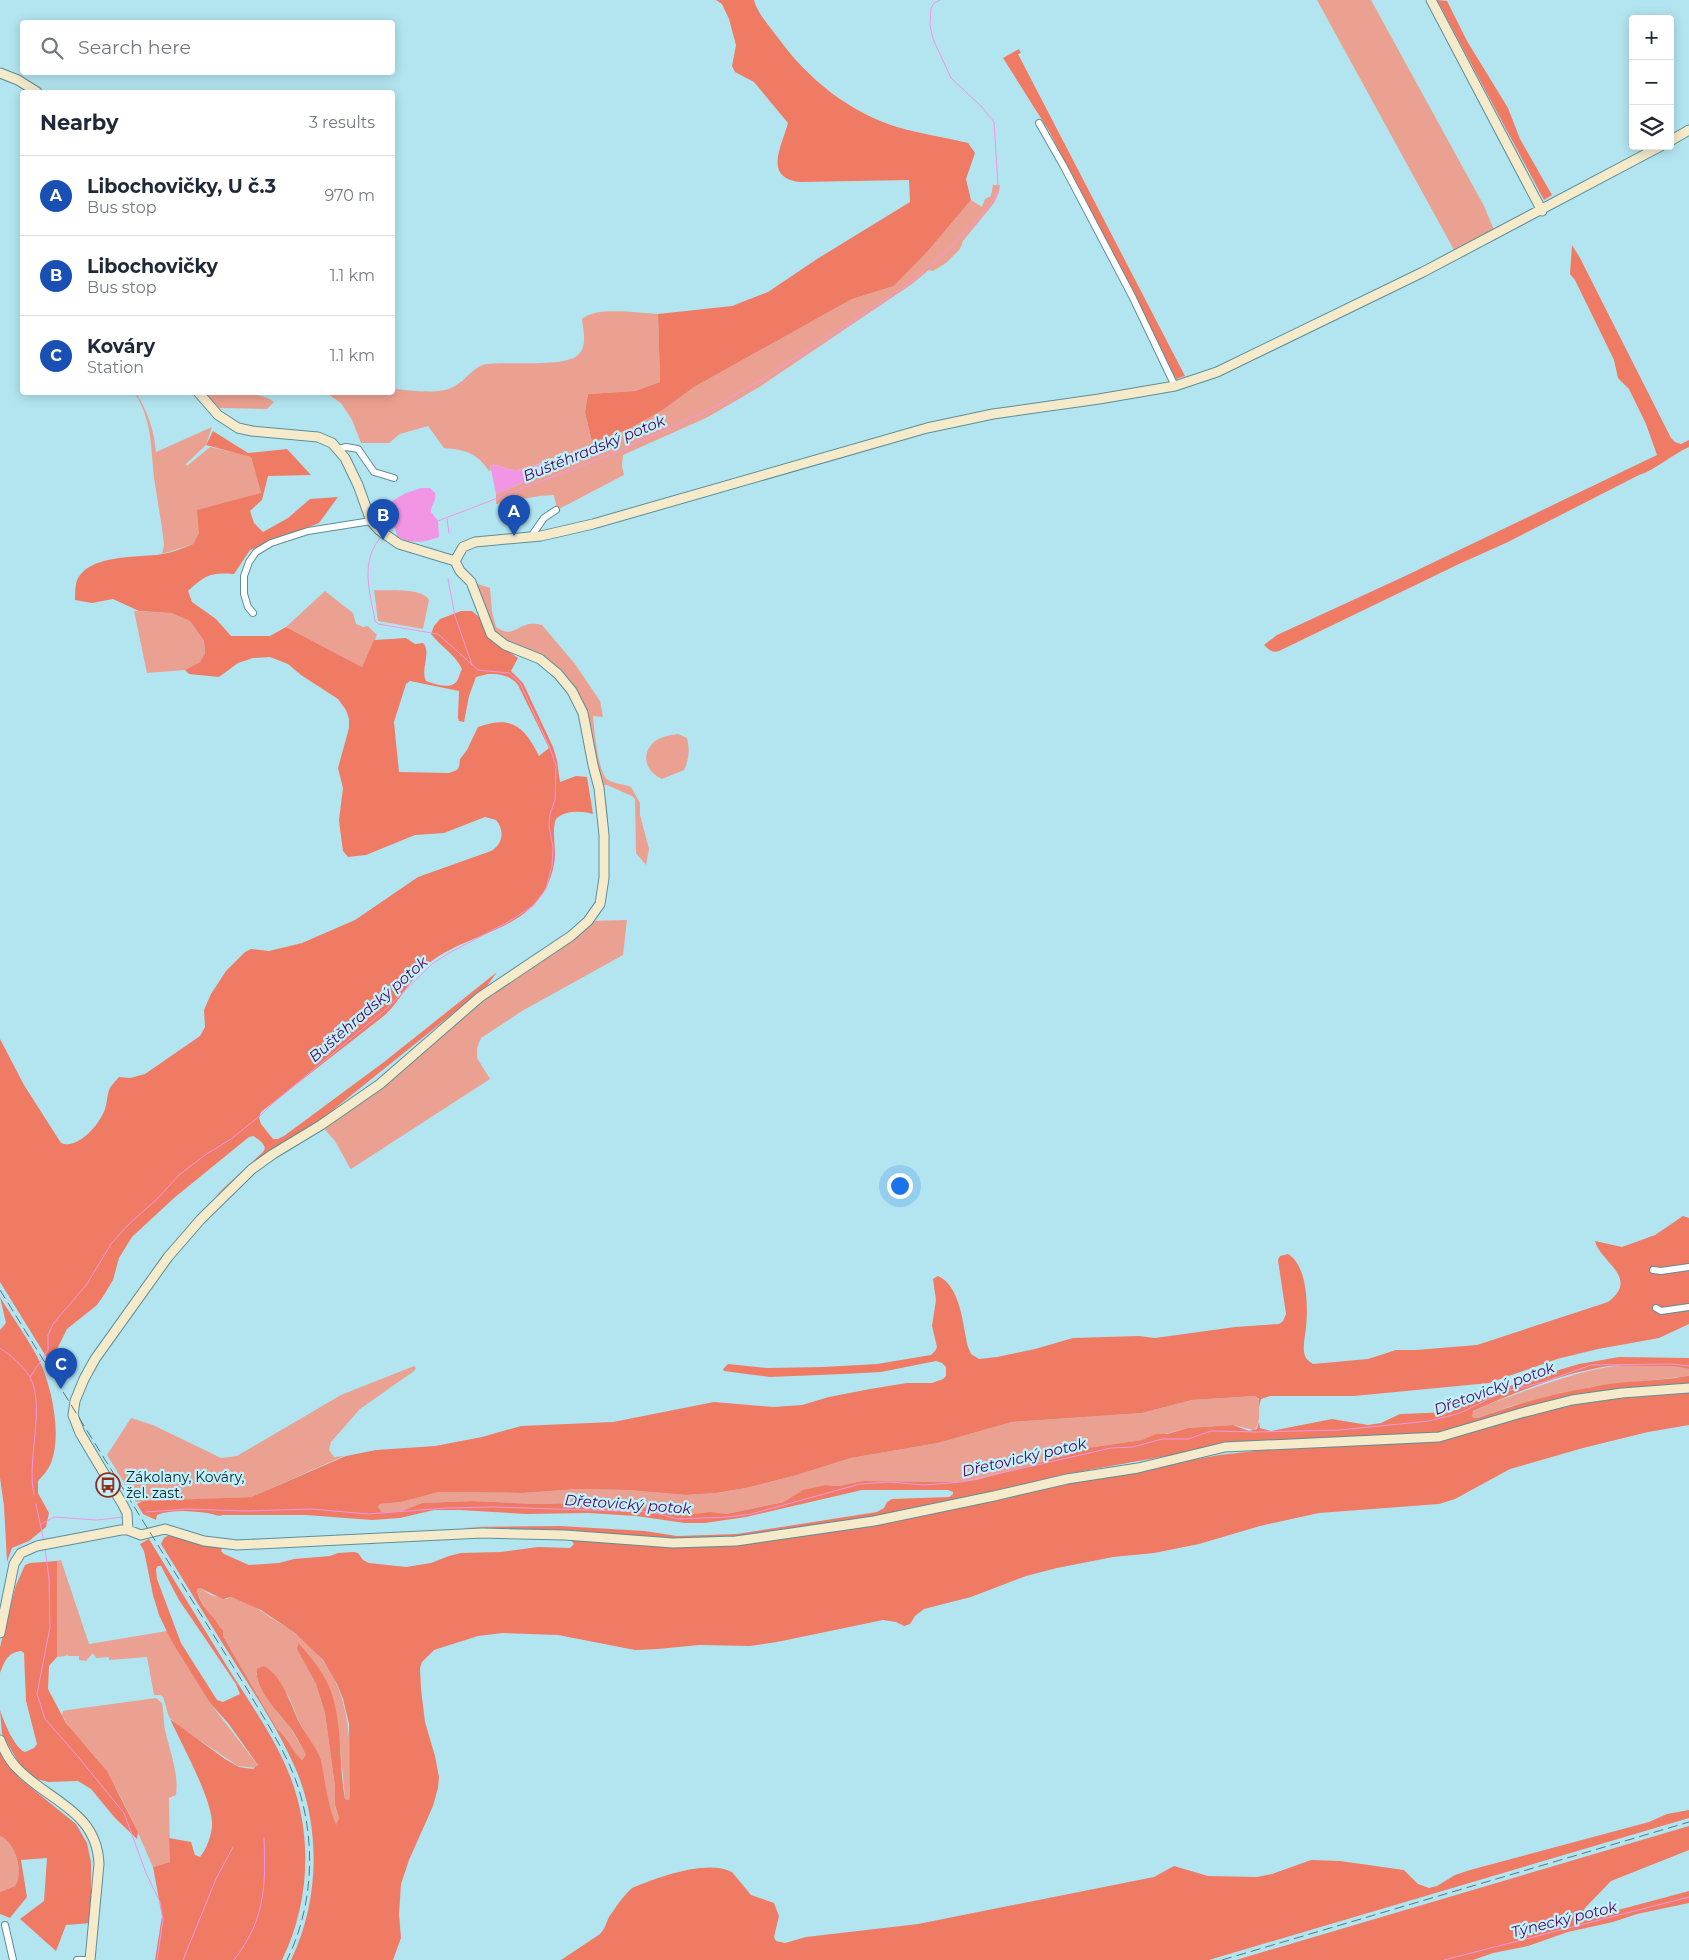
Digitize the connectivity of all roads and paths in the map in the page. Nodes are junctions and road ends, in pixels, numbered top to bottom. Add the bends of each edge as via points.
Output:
1 (1431, 0) edge
2 (0, 73) edge
3 (34, 90) edge
4 (1039, 124) dead end
5 (1689, 130) edge
6 (1674, 139) edge
7 (1654, 150) edge
8 (1542, 210) junction
9 (1175, 386) junction
10 (201, 395) edge
11 (338, 449) junction
12 (394, 478) dead end
13 (556, 510) dead end
14 (371, 521) junction
15 (530, 538) junction
16 (455, 561) junction
17 (252, 613) dead end
18 (1689, 1266) edge
19 (1653, 1270) dead end
20 (1689, 1307) edge
21 (1656, 1308) dead end
22 (1689, 1388) edge
23 (128, 1530) junction
24 (0, 1633) edge
25 (0, 1740) edge
26 (5, 1925) dead end
27 (12, 1960) edge
28 (77, 1960) edge
29 (90, 1960) edge

1 - 8 street
2 - 3 street
4 - 9 street via 1132,296
5 - 6 street
7 - 8 street
8 - 9 street via 1218,372
9 - 15 street via 993,414 927,428 592,524
10 - 11 street via 218,415 238,428 318,437
11 - 12 street via 358,449 371,470
11 - 14 street via 356,480
13 - 15 street via 544,518
14 - 16 street via 378,530 399,544
14 - 17 street via 308,531 270,543 256,552 248,562 244,576 244,594
15 - 16 street via 468,544
16 - 23 street via 471,582 491,634 505,645 540,659 558,674 572,691 583,714 600,788 604,878 600,904 571,936 480,997 380,1084 252,1169 201,1218 150,1280 95,1360 78,1392 74,1410 74,1422 124,1505
18 - 19 street
20 - 21 street via 1661,1311
22 - 23 street via 1572,1400 1439,1437 1225,1447 1138,1468 1067,1479 874,1521 736,1541 674,1543 482,1533 238,1544 204,1541 166,1529 141,1534
23 - 24 street via 38,1546 21,1553 14,1564
25 - 29 street via 16,1768 80,1817 98,1850
26 - 27 street
28 - 29 street

